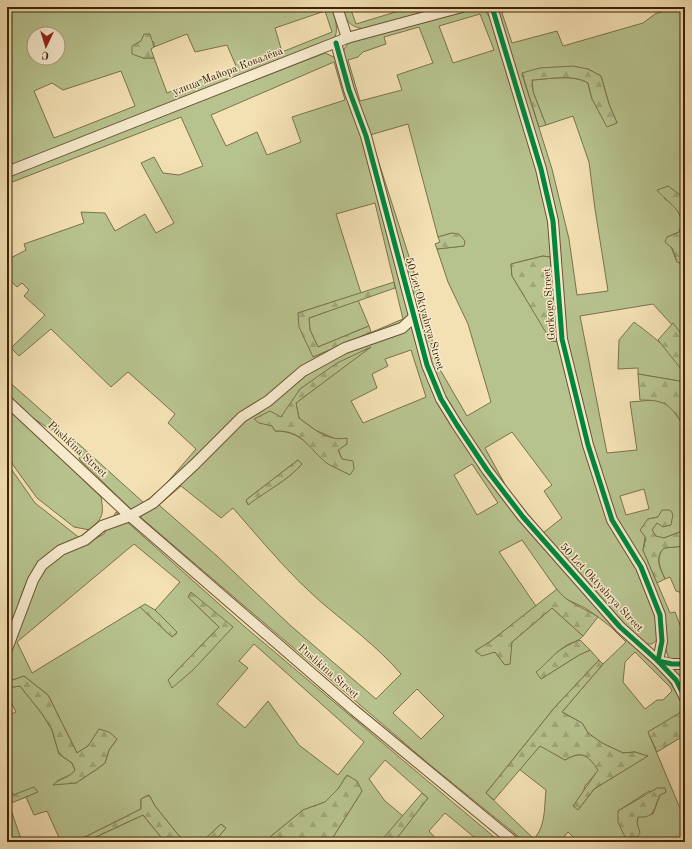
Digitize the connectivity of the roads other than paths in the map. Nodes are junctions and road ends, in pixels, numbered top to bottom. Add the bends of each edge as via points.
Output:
1 (337, 7) edge
2 (462, 7) edge
3 (492, 7) edge
4 (348, 38) junction
5 (336, 43) junction
6 (7, 172) edge
7 (414, 317) junction
8 (7, 401) edge
9 (130, 516) junction
10 (7, 649) edge
11 (658, 661) junction
12 (685, 664) edge
13 (685, 698) edge
14 (514, 842) edge

1 - 4 street
2 - 4 street, улица Майора Ковалёва
3 - 11 street, Gorkogo Street via 541,169 553,221 562,338 588,445 612,520 641,567 660,615 662,641
4 - 5 street, улица Майора Ковалёва
5 - 6 street, улица Майора Ковалёва
5 - 7 street, 50 Let Oktyabrya Street via 349,90 366,136
7 - 9 street via 402,328 345,348 303,370 268,401 242,417 153,503
7 - 11 street, 50 Let Oktyabrya Street via 427,365 441,399 487,470 523,517 620,627
8 - 9 street, Pushkina Street
9 - 10 street via 102,526 84,540 61,550 42,565 33,580
9 - 14 street, Pushkina Street via 354,710
11 - 12 street
11 - 13 street, 50 Let Oktyabrya Street via 676,680

